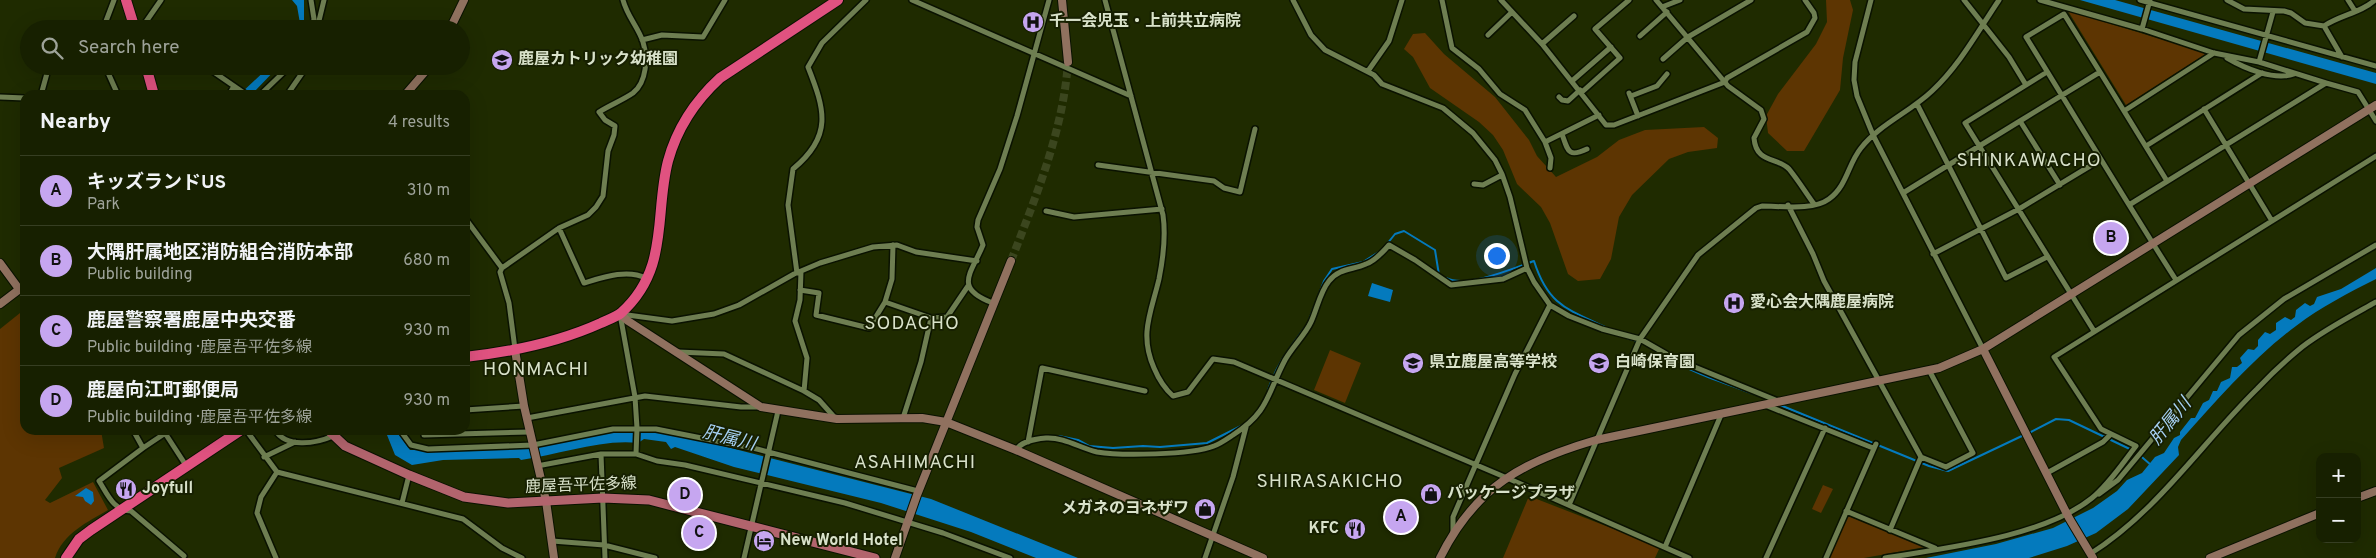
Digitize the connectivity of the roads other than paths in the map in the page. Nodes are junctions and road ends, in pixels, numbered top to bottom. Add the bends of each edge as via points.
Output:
1 (114, 0) edge
2 (126, 0) edge
3 (161, 0) edge
4 (311, 0) edge
5 (324, 0) edge
6 (464, 0) edge
7 (623, 0) edge
8 (725, 0) edge
9 (838, 0) edge
10 (866, 0) edge
11 (912, 0) edge
12 (1049, 0) edge
13 (1062, 0) edge
14 (1105, 0) edge
15 (1293, 0) edge
16 (1402, 0) edge
17 (1442, 0) edge
18 (1501, 0) edge
19 (1629, 0) edge
20 (1656, 0) edge
21 (1680, 0) edge
22 (1751, 0) edge
23 (1805, 0) edge
24 (1870, 0) edge
25 (1964, 0) edge
26 (2000, 0) edge
27 (2040, 0) edge
28 (2140, 0) edge
29 (2227, 0) edge
30 (2348, 0) edge
31 (2375, 0) edge
32 (2150, 2) edge
33 (1662, 7) junction
34 (2064, 11) junction
35 (2355, 11) junction
36 (1512, 12) junction
37 (1667, 12) junction
38 (2273, 12) junction
39 (1574, 16) dead end
40 (106, 20) edge
41 (134, 20) edge
42 (147, 20) edge
43 (314, 20) edge
44 (319, 20) edge
45 (454, 20) edge
46 (1983, 24) junction
47 (2324, 26) junction
48 (2142, 29) junction
49 (1488, 35) dead end
50 (1640, 36) dead end
51 (2266, 36) junction
52 (1688, 37) junction
53 (642, 40) junction
54 (1542, 44) junction
55 (1611, 47) junction
56 (2214, 53) junction
57 (1033, 54) junction
58 (2223, 55) junction
59 (2342, 57) junction
60 (2259, 59) junction
61 (1663, 60) dead end
62 (1068, 62) tunnel mouth
63 (2376, 66) edge
64 (1368, 71) junction
65 (2047, 72) junction
66 (2100, 72) junction
67 (2262, 73) junction
68 (1666, 74) dead end
69 (2294, 74) junction
70 (47, 75) edge
71 (109, 75) edge
72 (148, 75) edge
73 (218, 75) edge
74 (281, 75) edge
75 (300, 75) edge
76 (422, 75) edge
77 (1572, 81) junction
78 (1725, 82) junction
79 (2326, 83) junction
80 (2026, 85) junction
81 (234, 86) junction
82 (42, 90) edge
83 (116, 90) edge
84 (153, 90) edge
85 (232, 90) edge
86 (240, 90) edge
87 (265, 90) edge
88 (290, 90) edge
89 (409, 90) edge
90 (1581, 91) junction
91 (1131, 96) junction
92 (2062, 96) junction
93 (0, 97) edge
94 (1559, 97) dead end
95 (20, 98) edge
96 (1917, 104) junction
97 (2376, 105) edge
98 (2204, 109) junction
99 (2369, 110) junction
100 (2124, 111) junction
101 (1599, 115) junction
102 (1638, 116) junction
103 (2020, 121) junction
104 (2376, 122) edge
105 (1255, 129) dead end
106 (1562, 134) junction
107 (1873, 135) junction
108 (1546, 142) junction
109 (2226, 144) junction
110 (1979, 146) junction
111 (2146, 146) junction
112 (1587, 149) dead end
113 (2376, 156) edge
114 (2100, 160) junction
115 (1098, 165) dead end
116 (1948, 166) junction
117 (1550, 168) dead end
118 (1152, 172) junction
119 (1502, 175) junction
120 (2167, 181) junction
121 (2250, 182) junction
122 (1474, 184) dead end
123 (2060, 185) junction
124 (1903, 193) junction
125 (1814, 204) junction
126 (1788, 205) junction
127 (2129, 205) junction
128 (1162, 210) junction
129 (2019, 210) junction
130 (1046, 211) dead end
131 (2272, 221) junction
132 (470, 225) edge
133 (559, 228) junction
134 (1981, 229) junction
135 (2153, 243) junction
136 (2376, 244) edge
137 (893, 245) junction
138 (1934, 254) junction
139 (2047, 257) junction
140 (977, 260) junction
141 (1011, 261) tunnel mouth
142 (0, 263) edge
143 (502, 268) junction
144 (1527, 268) junction
145 (799, 272) junction
146 (646, 278) junction
147 (2176, 280) junction
148 (20, 285) edge
149 (968, 286) junction
150 (20, 289) edge
151 (800, 290) junction
152 (2071, 293) junction
153 (885, 302) junction
154 (2376, 302) edge
155 (993, 303) junction
156 (0, 304) edge
157 (1550, 305) junction
158 (620, 314) junction
159 (931, 318) junction
160 (2094, 331) junction
161 (1640, 339) junction
162 (1984, 349) junction
163 (515, 350) junction
164 (678, 352) junction
165 (470, 356) edge
166 (1929, 370) junction
167 (1276, 380) junction
168 (1879, 381) junction
169 (804, 391) junction
170 (1145, 391) dead end
171 (635, 397) junction
172 (1779, 402) junction
173 (1765, 405) junction
174 (524, 406) junction
175 (761, 407) junction
176 (470, 410) edge
177 (778, 410) junction
178 (1721, 415) junction
179 (527, 418) junction
180 (903, 418) junction
181 (837, 419) junction
182 (946, 422) junction
183 (1246, 427) junction
184 (1826, 428) junction
185 (637, 430) junction
186 (530, 432) junction
187 (470, 434) edge
188 (136, 435) edge
189 (160, 435) edge
190 (166, 435) edge
191 (234, 435) edge
192 (249, 435) edge
193 (278, 435) edge
194 (328, 435) edge
195 (332, 435) edge
196 (403, 435) edge
197 (2110, 436) junction
198 (1596, 440) junction
199 (295, 442) junction
200 (1028, 442) junction
201 (533, 445) junction
202 (144, 448) junction
203 (1016, 450) junction
204 (601, 454) junction
205 (636, 454) junction
206 (769, 454) junction
207 (264, 457) junction
208 (1922, 457) junction
209 (1477, 465) junction
210 (537, 466) junction
211 (187, 467) junction
212 (277, 472) junction
213 (2047, 474) junction
214 (409, 475) junction
215 (1508, 478) junction
216 (763, 481) junction
217 (2376, 491) edge
218 (917, 493) junction
219 (2361, 497) edge
220 (603, 498) junction
221 (2090, 499) junction
222 (546, 501) junction
223 (402, 503) junction
224 (1458, 505) junction
225 (1569, 505) junction
226 (121, 511) junction
227 (1846, 511) junction
228 (1469, 514) junction
229 (2068, 515) junction
230 (2316, 515) edge
231 (907, 521) junction
232 (752, 527) junction
233 (1890, 530) junction
234 (1452, 535) junction
235 (1213, 536) junction
236 (552, 541) junction
237 (604, 545) junction
238 (1664, 547) junction
239 (1936, 549) junction
240 (2090, 554) edge
241 (184, 556) dead end
242 (66, 558) edge
243 (276, 558) edge
244 (522, 558) edge
245 (554, 558) edge
246 (605, 558) edge
247 (655, 558) edge
248 (744, 558) edge
249 (875, 558) edge
250 (895, 558) edge
251 (1010, 558) edge
252 (1205, 558) edge
253 (1262, 558) edge
254 (1440, 558) edge
255 (1689, 558) edge
256 (1766, 558) edge
257 (1826, 558) edge
258 (1885, 558) edge
259 (2210, 558) edge

1 - 40 street
2 - 41 highway
3 - 42 street
4 - 43 street
5 - 44 street
6 - 45 street
7 - 53 street
8 - 53 street via 703,37 662,35
9 - 146 highway via 720,78 685,119 668,162 657,253
10 - 145 street via 822,44 808,67 822,102 823,119 812,148 793,170 788,205
11 - 57 street
12 - 57 street
13 - 62 street
14 - 91 street
15 - 64 street via 1316,43
16 - 64 street via 1389,41
17 - 108 street via 1452,48 1479,69 1500,94 1521,106
18 - 36 street
19 - 55 street via 1595,29
20 - 33 street
21 - 33 street
22 - 52 street
23 - 78 street via 1814,13 1807,32
24 - 107 street via 1855,62 1854,80
25 - 46 street
26 - 46 street
27 - 34 street
28 - 32 street
29 - 38 street via 2244,9
30 - 35 street
31 - 35 street
32 - 48 street
32 - 51 street
33 - 37 street
34 - 48 street
34 - 65 street via 2026,37
34 - 66 street
35 - 47 street
36 - 49 street
36 - 54 street
37 - 50 street
37 - 52 street
38 - 47 street via 2284,11 2306,23
38 - 51 street
39 - 54 street
46 - 80 street
46 - 96 street via 1957,65
47 - 59 street
48 - 56 street
51 - 59 street
51 - 60 street
52 - 61 street
52 - 78 street
53 - 133 street via 646,69 639,87 599,112 614,126 604,196 588,215
54 - 77 street
55 - 77 street
55 - 90 street via 1620,58
56 - 58 street
56 - 100 street
57 - 91 street
57 - 140 street via 1005,151 978,220 983,245
58 - 60 street
58 - 67 street via 2244,68
59 - 63 street
60 - 69 street
64 - 119 street via 1382,84 1443,108 1456,117 1495,160
65 - 80 street
65 - 92 street
66 - 92 street
66 - 100 street
67 - 69 street via 2285,77
67 - 98 street
68 - 102 street via 1657,86 1630,94
69 - 79 street
70 - 82 street
71 - 83 street
72 - 84 highway
73 - 81 street
74 - 87 street
75 - 88 street
76 - 89 street
77 - 90 street
78 - 102 street
78 - 125 street via 1764,115 1763,124 1754,138 1762,155 1788,168
79 - 99 street via 2358,92
79 - 109 street
80 - 110 street via 1965,122
81 - 85 street
81 - 86 street
90 - 94 street via 1568,101
90 - 101 street
91 - 118 street
92 - 103 street
92 - 114 street
93 - 95 street
96 - 107 street
96 - 116 street
97 - 99 street
98 - 109 street
98 - 111 street
99 - 104 street
99 - 121 street
100 - 111 street
101 - 102 street via 1606,124 1614,125
101 - 106 street
103 - 110 street
103 - 123 street
105 - 118 street via 1240,192 1224,188 1214,181
106 - 108 street
106 - 112 street via 1571,153
107 - 124 street
107 - 125 street via 1860,149 1838,191 1829,199
108 - 117 street via 1551,158
109 - 120 street
109 - 121 street
110 - 116 street
110 - 129 street
111 - 120 street
113 - 131 street
114 - 123 street
114 - 127 street
115 - 118 street
116 - 124 street
116 - 134 street
118 - 128 street
119 - 122 street via 1483,185
119 - 144 street
120 - 127 street
121 - 131 street
121 - 135 street
123 - 129 street
124 - 138 street
125 - 126 street
126 - 161 street via 1756,208 1698,255
126 - 168 street via 1824,281
127 - 135 street
128 - 130 street via 1074,217
128 - 167 street via 1165,230 1159,278 1146,331 1149,354 1161,383 1174,396 1188,392 1213,359 1234,362
129 - 134 street
129 - 139 street
131 - 147 street
132 - 143 street
133 - 143 street
133 - 146 street via 584,283 636,273
134 - 138 street
134 - 139 street via 2006,278
135 - 147 street
135 - 152 street
136 - 221 street via 2284,299 2239,335 2118,480
137 - 140 street via 916,252
137 - 145 street via 858,250
137 - 153 street via 892,278
138 - 162 street
139 - 152 street
140 - 149 street
141 - 155 street
142 - 148 street
143 - 163 street via 500,272
144 - 157 street
144 - 167 street via 1503,279 1451,285 1389,245 1368,264 1342,271 1329,281 1310,324 1295,343
145 - 151 street
145 - 158 street via 739,305 714,314 672,321
146 - 158 highway
147 - 160 street
149 - 155 street via 976,297
149 - 159 street via 948,317
150 - 156 street
151 - 153 street via 819,293 816,316 869,328
151 - 169 street via 795,321 807,358
152 - 160 street
152 - 162 street
153 - 159 street
154 - 240 street via 2303,346 2283,363 2138,518 2113,540
155 - 182 street
157 - 161 street via 1602,329
157 - 209 street
158 - 163 highway via 590,328
158 - 164 street
158 - 171 street
159 - 180 street
160 - 197 street via 2054,357 2101,429
161 - 172 street via 1675,359
161 - 198 street
162 - 166 street
162 - 213 street
163 - 165 highway
163 - 174 street
164 - 169 street via 724,354
164 - 175 street
166 - 168 street
166 - 208 street via 1973,454 1946,466
167 - 183 street via 1265,406
167 - 209 street
168 - 172 street
168 - 208 street
169 - 181 street via 819,400
170 - 200 street via 1042,368
171 - 175 street
171 - 179 street
171 - 185 street
172 - 173 street
173 - 178 street
173 - 184 street
174 - 176 street
174 - 179 street
175 - 177 street
177 - 181 street
177 - 206 street
178 - 198 street
178 - 238 street
179 - 186 street
180 - 181 street
180 - 182 street
182 - 203 street
182 - 218 street
183 - 200 street via 1213,446 1160,454 1098,452 1058,438
183 - 235 street
184 - 227 street via 1874,446
184 - 256 street
185 - 201 street via 613,429
185 - 205 street
185 - 206 street via 688,434
186 - 187 street
186 - 201 street
188 - 202 street
189 - 202 street
190 - 211 street
191 - 211 highway
192 - 207 street
193 - 199 street
194 - 199 street via 322,440
195 - 214 main road, 鹿屋吾平佐多線 via 345,446
196 - 201 street via 411,446 428,449
197 - 213 street
197 - 221 street via 2136,446 2107,484
198 - 215 street via 1556,452
198 - 225 street
199 - 207 street
200 - 203 street
201 - 210 street
202 - 226 street via 99,481
203 - 235 street
204 - 205 street
204 - 210 street
204 - 220 street
205 - 216 street via 656,461
206 - 216 street
206 - 218 street
207 - 212 street
208 - 233 street
209 - 215 street
209 - 224 street
210 - 222 street
211 - 226 highway
212 - 223 street
212 - 243 street via 262,497 257,513
213 - 229 street
214 - 222 main road, 鹿屋吾平佐多線 via 482,501
214 - 223 street
215 - 225 street
215 - 228 street via 1488,493
216 - 231 street
216 - 232 street
217 - 219 street
218 - 231 street
220 - 222 main road, 鹿屋吾平佐多線
220 - 232 main road, 鹿屋吾平佐多線 via 649,500
220 - 237 street
221 - 229 street
222 - 236 street
223 - 244 street via 462,519 502,548
224 - 228 street
224 - 234 street via 1451,524
225 - 238 street
226 - 241 street via 130,511
226 - 242 highway via 79,539
227 - 233 street
227 - 257 street
228 - 234 street
229 - 239 street via 2024,530
229 - 240 street
230 - 259 street
231 - 250 street
231 - 251 street
232 - 248 street
232 - 249 main road, 鹿屋吾平佐多線
233 - 239 street
234 - 254 street
235 - 252 street
235 - 253 street
236 - 237 street
236 - 245 street
237 - 246 street
237 - 247 street
238 - 255 street
239 - 258 street

